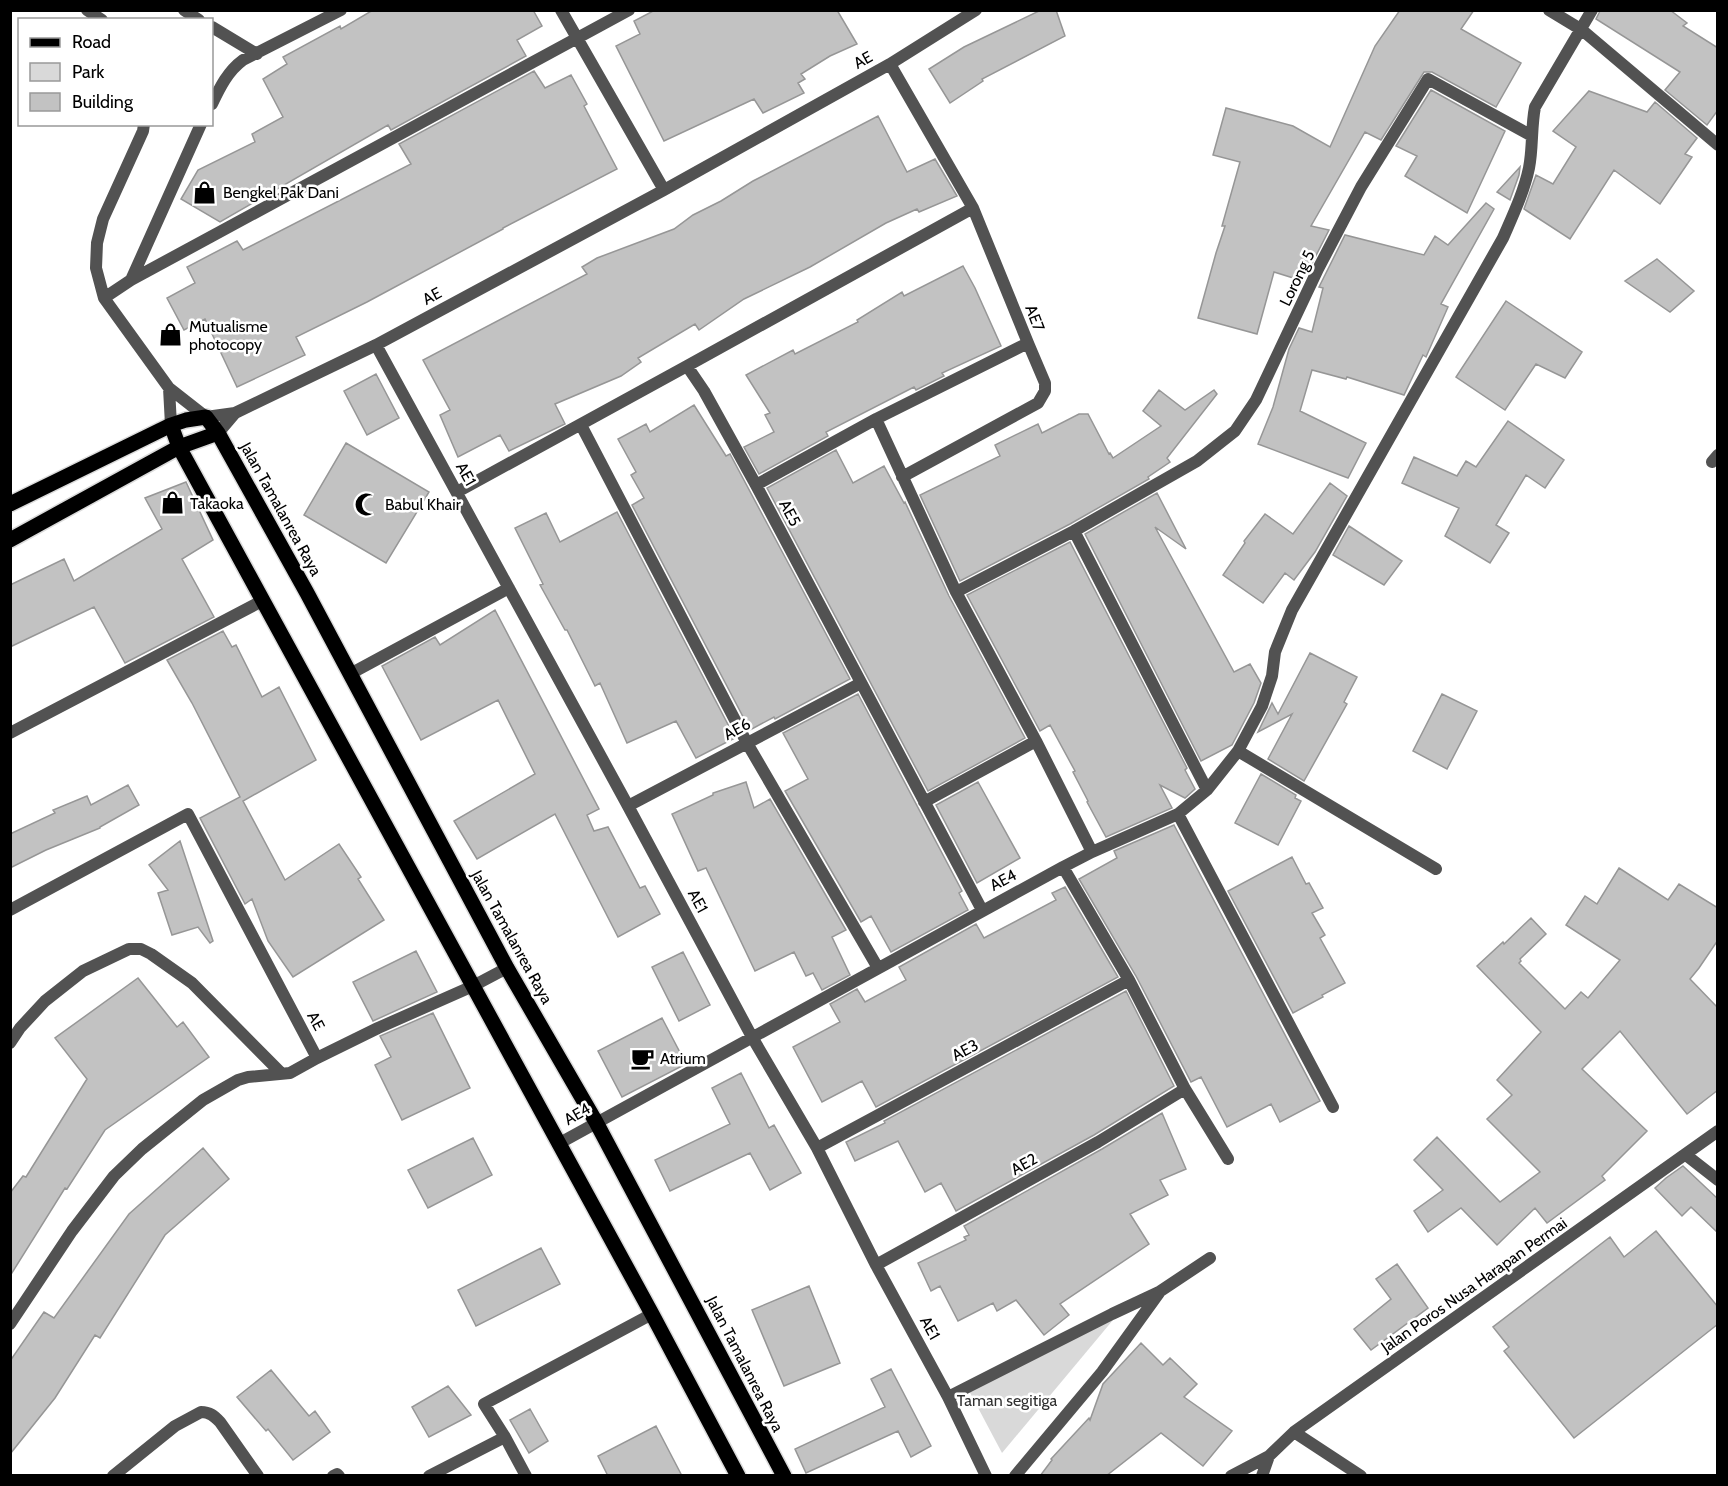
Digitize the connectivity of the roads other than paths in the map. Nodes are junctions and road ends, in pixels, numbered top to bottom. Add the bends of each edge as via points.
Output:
1 (341, 10) edge
2 (561, 10) edge
3 (629, 10) edge
4 (976, 10) edge
5 (1549, 10) edge
6 (1592, 10) edge
7 (213, 28) edge
8 (1582, 30) junction
9 (576, 38) junction
10 (257, 54) junction
11 (890, 64) junction
12 (213, 102) edge
13 (143, 126) edge
14 (200, 126) edge
15 (1532, 136) junction
16 (1718, 145) edge
17 (664, 190) junction
18 (973, 208) junction
19 (131, 280) junction
20 (104, 298) junction
21 (1028, 343) junction
22 (376, 345) junction
23 (687, 366) junction
24 (169, 388) junction
25 (235, 413) junction
26 (206, 417) junction
27 (876, 419) junction
28 (581, 425) junction
29 (171, 426) junction
30 (218, 433) junction
31 (179, 447) junction
32 (902, 477) junction
33 (756, 485) junction
34 (457, 492) junction
35 (10, 504) edge
36 (1074, 531) junction
37 (10, 540) edge
38 (509, 588) junction
39 (956, 592) junction
40 (262, 600) junction
41 (350, 674) junction
42 (861, 683) junction
43 (10, 733) edge
44 (1036, 741) junction
45 (747, 742) junction
46 (1238, 751) junction
47 (1207, 790) junction
48 (924, 802) junction
49 (628, 806) junction
50 (1178, 814) junction
51 (1092, 852) junction
52 (1063, 867) junction
53 (1436, 869) dead end
54 (10, 910) edge
55 (982, 910) junction
56 (507, 968) junction
57 (878, 968) junction
58 (1129, 980) junction
59 (473, 986) junction
60 (752, 1037) junction
61 (10, 1043) edge
62 (317, 1058) junction
63 (282, 1074) junction
64 (1185, 1089) junction
65 (1333, 1107) dead end
66 (596, 1122) junction
67 (1718, 1131) edge
68 (558, 1144) junction
69 (817, 1148) junction
70 (1686, 1155) junction
71 (1228, 1159) dead end
72 (1718, 1180) edge
73 (1210, 1258) dead end
74 (876, 1265) junction
75 (1159, 1292) junction
76 (652, 1314) junction
77 (10, 1324) edge
78 (948, 1397) junction
79 (1294, 1432) junction
80 (505, 1437) junction
81 (1269, 1456) junction
82 (113, 1476) edge
83 (258, 1476) edge
84 (333, 1476) edge
85 (339, 1476) edge
86 (429, 1476) edge
87 (526, 1476) edge
88 (738, 1476) edge
89 (784, 1476) edge
90 (986, 1476) edge
91 (1015, 1476) edge
92 (1231, 1476) edge
93 (1262, 1476) edge
94 (1361, 1476) edge

1 - 10 street
2 - 9 street
3 - 9 street
4 - 11 street, AE
5 - 8 street
6 - 8 street, AE4
7 - 10 street
8 - 15 street, AE4 via 1535,107
8 - 16 street
9 - 17 street
9 - 19 street
10 - 12 street via 233,68
11 - 17 street, AE
11 - 18 street, AE7
13 - 20 street via 103,219 97,243 96,268
14 - 19 street
15 - 36 street, Lorong 5 via 1428,79 1361,187 1256,400 1235,431 1197,461
15 - 46 street, AE4 via 1526,182 1503,238 1292,610 1275,652 1262,706
17 - 22 street, AE
18 - 21 street, AE7
18 - 23 street
19 - 20 street
20 - 24 street
21 - 27 street, AE7
21 - 32 street via 1045,383 1046,391 1038,403
22 - 25 street, AE
22 - 34 street, AE1
23 - 28 street
23 - 33 street, AE5
24 - 26 street
24 - 29 street
25 - 26 street
25 - 30 street, AE
26 - 29 main road
26 - 30 main road, Jalan Tamalanrea Raya
27 - 32 street
27 - 33 street, AE7
28 - 34 street
28 - 45 street
29 - 31 main road
29 - 35 main road
30 - 31 main road
30 - 41 main road, Jalan Tamalanrea Raya
31 - 37 main road
31 - 40 main road
32 - 39 street
33 - 42 street, AE5
34 - 38 street, AE1
36 - 39 street
36 - 47 street
38 - 41 street
38 - 49 street, AE1
39 - 44 street
40 - 43 street
40 - 59 main road
41 - 56 main road, Jalan Tamalanrea Raya
42 - 45 street, AE6
42 - 48 street, AE5
44 - 48 street
44 - 51 street
45 - 49 street, AE6
45 - 57 street
46 - 47 street, AE4
46 - 53 street
47 - 50 street, AE4
48 - 55 street, AE5
49 - 60 street, AE1
50 - 51 street, AE4
50 - 65 street
51 - 52 street, AE4
52 - 55 street, AE4
52 - 58 street
54 - 62 street, AE via 188,814
55 - 57 street, AE4
56 - 59 street, AE
56 - 66 main road, Jalan Tamalanrea Raya
57 - 60 street, AE4
58 - 64 street
58 - 69 street, AE3
59 - 62 street, AE
59 - 68 main road
60 - 66 street, AE4
60 - 69 street, AE1
61 - 63 street via 45,1001 83,972 129,949 141,949 192,983
62 - 63 street
63 - 77 street via 238,1080 203,1100 142,1149 114,1176 72,1231
64 - 71 street
64 - 74 street, AE2
66 - 68 street, AE4
66 - 89 main road, Jalan Tamalanrea Raya
67 - 70 street, Jalan Poros Nusa Harapan Permai
68 - 76 main road
69 - 74 street, AE1
70 - 72 street
70 - 79 street, Jalan Poros Nusa Harapan Permai
73 - 75 street
74 - 78 street, AE1
75 - 78 street
75 - 91 street via 1102,1372
76 - 80 street via 484,1404
76 - 88 main road
78 - 90 street, AE1
79 - 81 street, Jalan Poros Nusa Harapan Permai
79 - 94 street
80 - 86 street
80 - 87 street
81 - 92 street
81 - 93 street, Jalan Poros Nusa Harapan Permai
82 - 83 street via 175,1426 206,1412 220,1422
84 - 85 street

